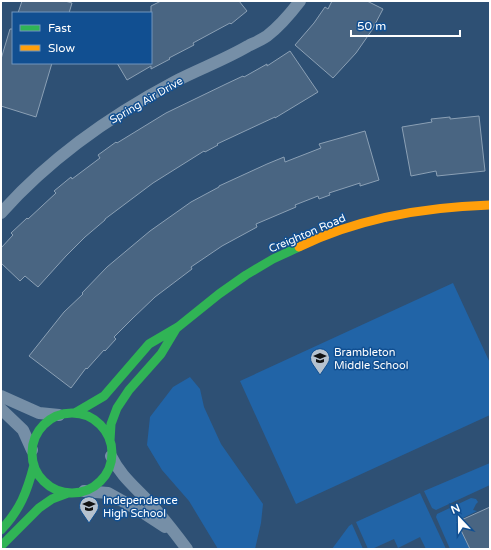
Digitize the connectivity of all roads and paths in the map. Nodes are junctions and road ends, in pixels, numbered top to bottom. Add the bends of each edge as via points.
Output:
1 (300, 1) edge
2 (490, 205) edge
3 (1, 213) edge
4 (176, 328) junction
5 (1, 396) edge
6 (1, 409) edge
7 (75, 413) junction
8 (59, 415) junction
9 (110, 441) junction
10 (32, 450) junction
11 (111, 456) junction
12 (34, 465) junction
13 (84, 491) junction
14 (68, 493) junction
15 (1, 530) edge
16 (176, 534) junction
17 (1, 546) edge
18 (187, 549) edge

1 - 3 street, Spring Air Drive via 284,21 266,37 176,81 86,136 45,168
2 - 4 street, Creighton Road via 405,214 358,224 316,239 276,257 246,275
4 - 7 street, Creighton Road via 150,343 103,397
4 - 9 street, Creighton Road via 161,354 129,390 117,408 110,424
5 - 8 street via 39,413
6 - 10 street via 23,430
7 - 8 street, Creighton Road
7 - 9 street, Creighton Road via 96,422
8 - 10 street, Creighton Road via 40,428 34,438
9 - 11 street, Creighton Road
10 - 12 street, Creighton Road
11 - 13 street, Creighton Road via 109,468 103,478
11 - 16 street via 129,483
12 - 14 street, Creighton Road via 39,476 47,484
12 - 15 street, Creighton Road via 25,497
13 - 14 street, Creighton Road
13 - 16 street via 108,493
14 - 17 street, Creighton Road via 52,499 40,508
16 - 18 street

